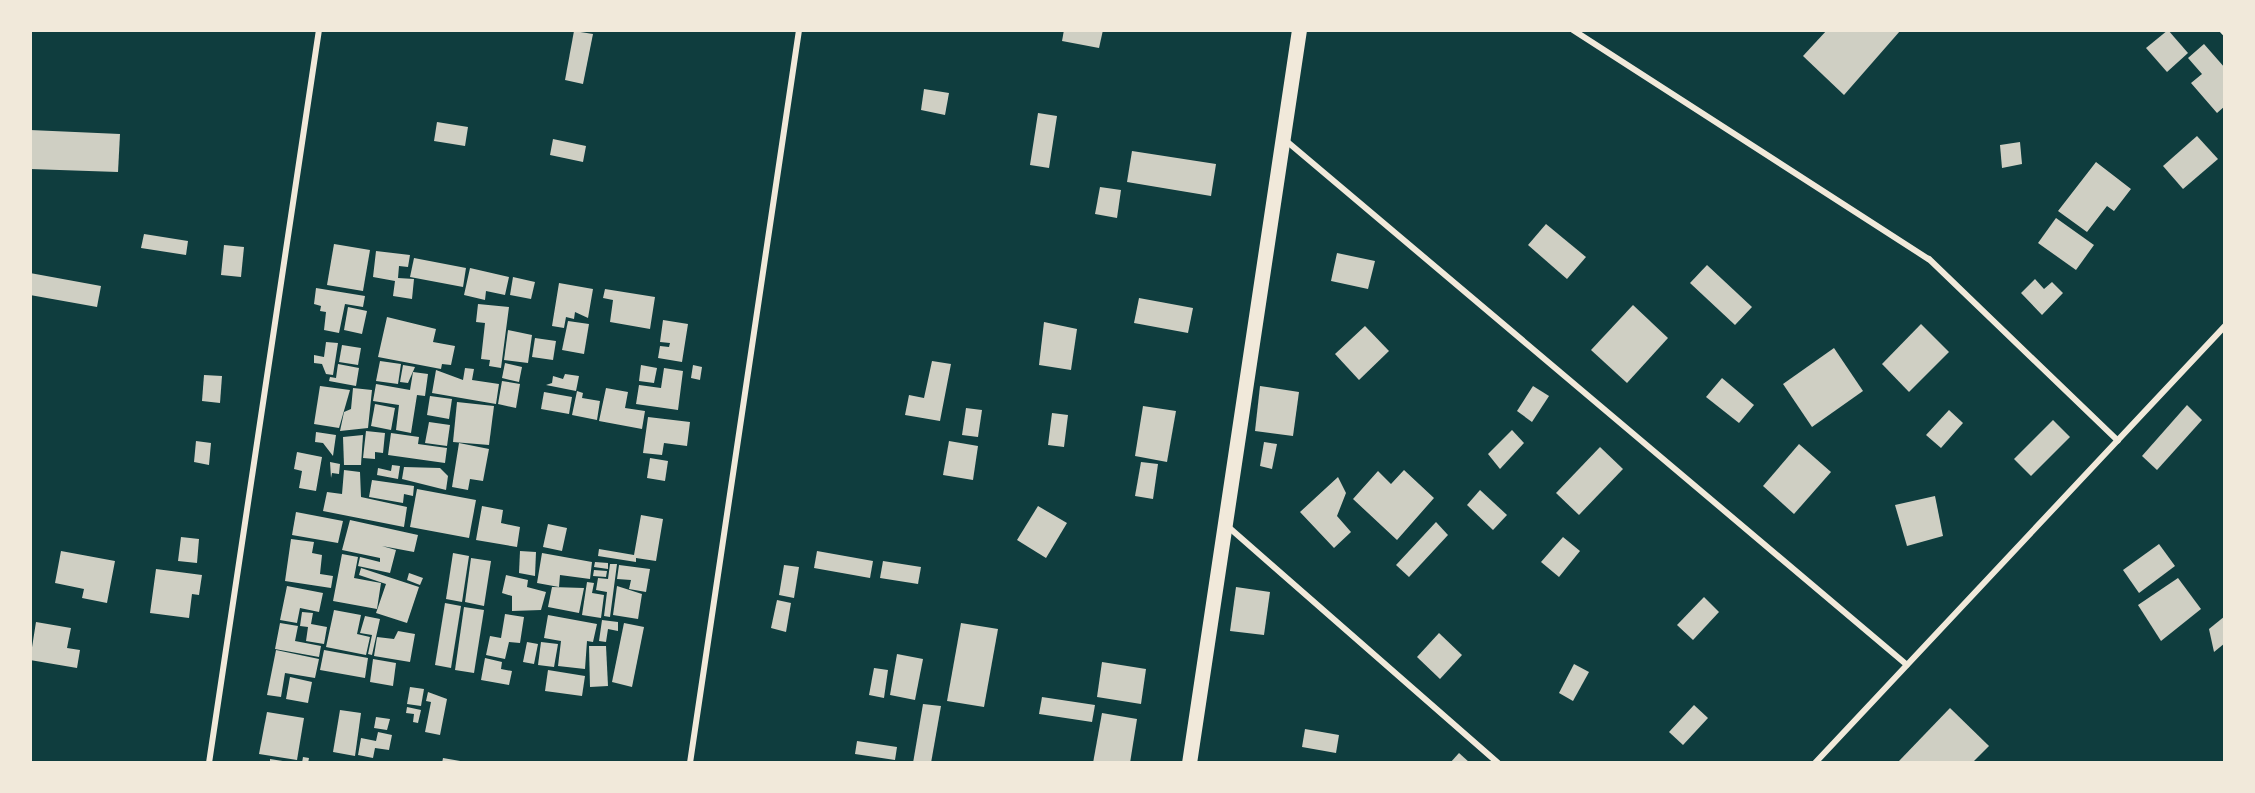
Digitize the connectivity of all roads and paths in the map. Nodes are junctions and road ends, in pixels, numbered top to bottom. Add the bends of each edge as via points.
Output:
1 (319, 30) edge
2 (799, 30) edge
3 (1299, 30) edge
4 (1573, 30) edge
5 (1283, 138) junction
6 (2225, 326) edge
7 (2118, 441) junction
8 (1225, 524) junction
9 (1907, 665) junction
10 (209, 763) edge
11 (690, 763) edge
12 (1189, 763) edge
13 (1498, 763) edge
14 (1815, 763) edge

1 - 10 street
2 - 11 street
3 - 5 main road
4 - 7 street via 1929,259
5 - 8 main road
5 - 9 street
6 - 7 street
7 - 9 street
8 - 12 main road
8 - 13 street
9 - 14 street

